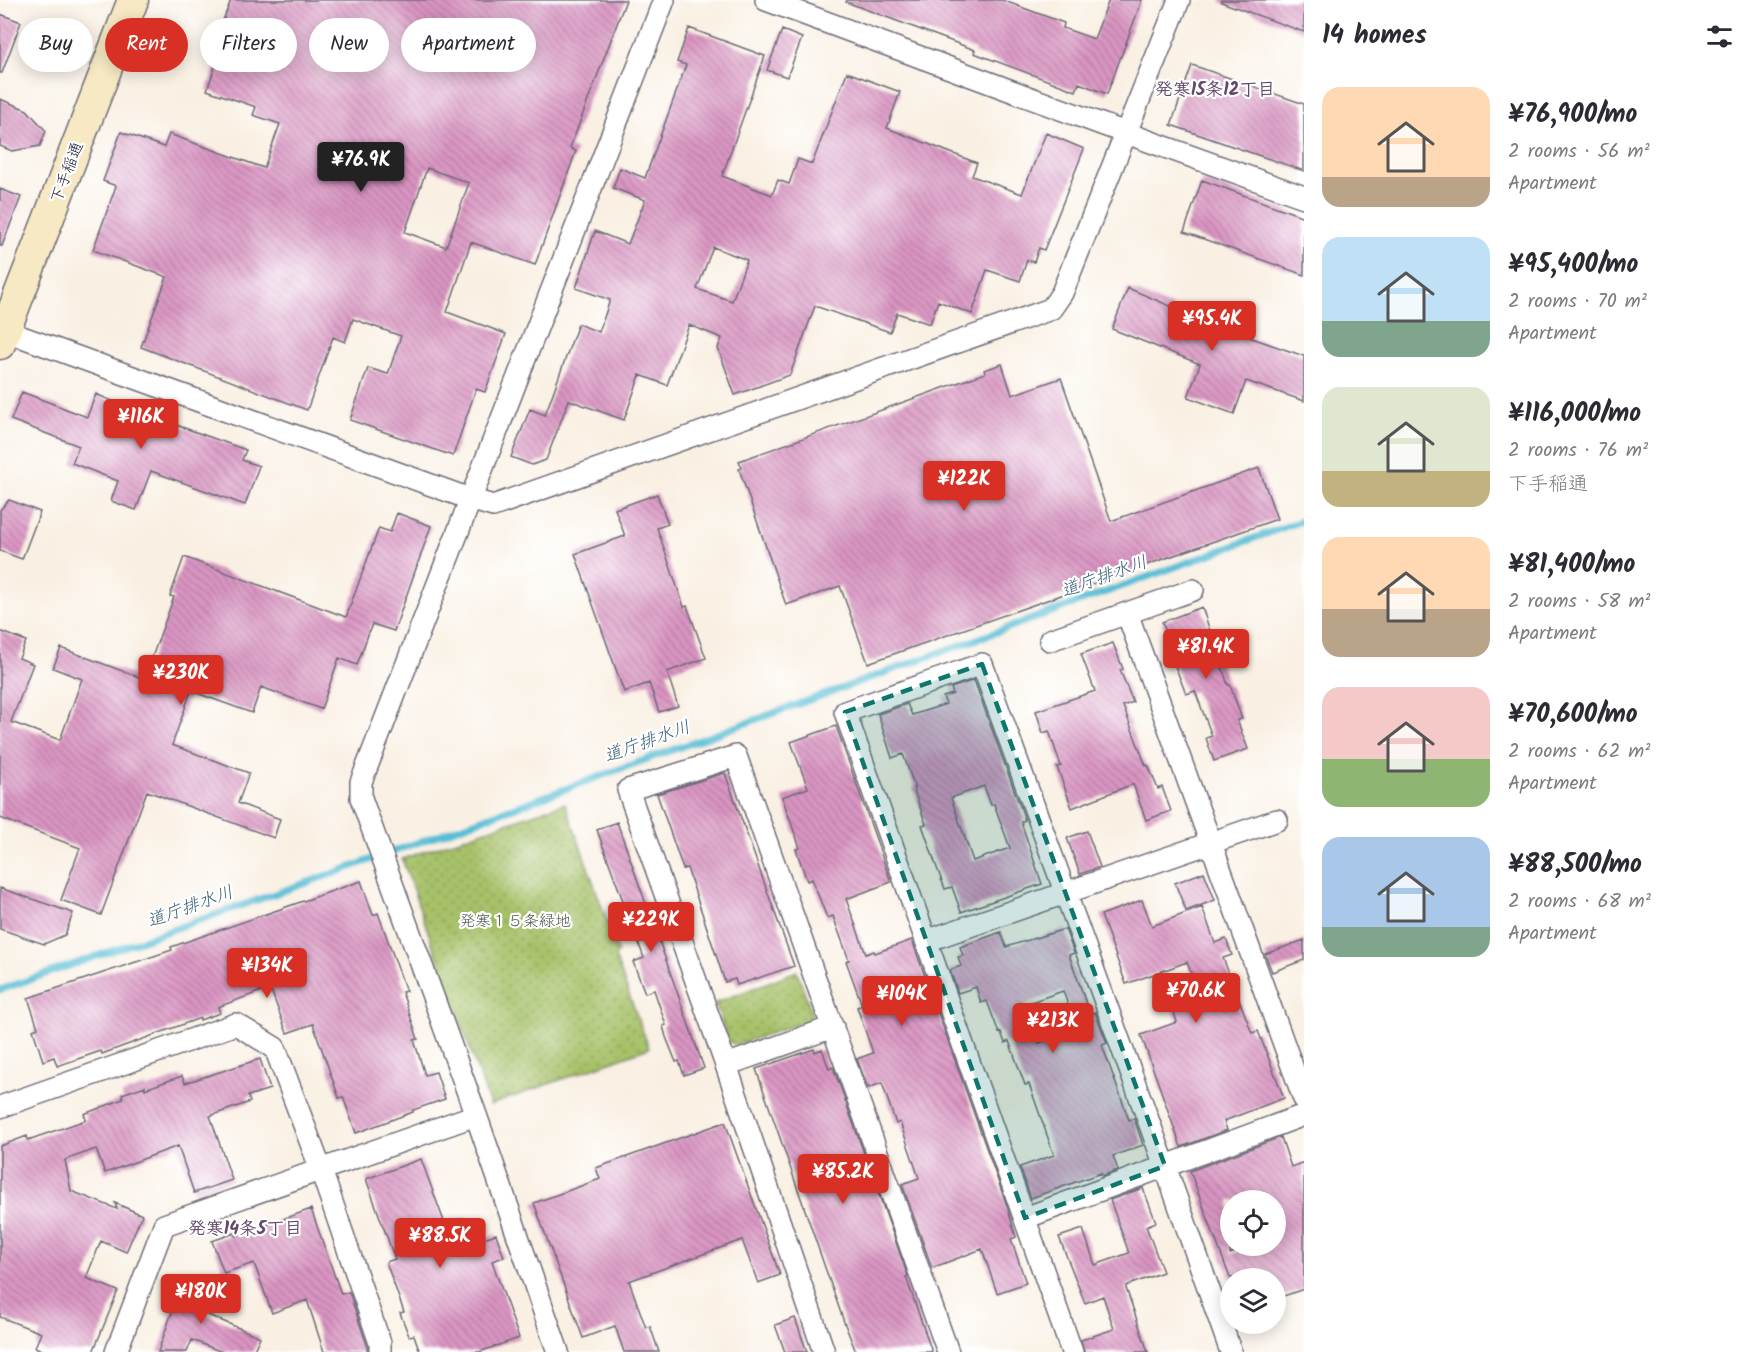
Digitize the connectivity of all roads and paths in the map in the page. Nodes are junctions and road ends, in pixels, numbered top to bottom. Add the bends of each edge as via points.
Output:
1 (132, 0) edge
2 (664, 0) edge
3 (766, 0) edge
4 (1179, 0) edge
5 (1127, 134) junction
6 (1304, 197) edge
7 (2, 335) edge
8 (470, 499) junction
9 (1193, 590) dead end
10 (1127, 613) junction
11 (1050, 640) dead end
12 (1277, 820) dead end
13 (1210, 843) junction
14 (1066, 893) junction
15 (926, 941) junction
16 (833, 1027) junction
17 (726, 1065) junction
18 (1304, 1100) edge
19 (0, 1107) edge
20 (476, 1115) junction
21 (1304, 1115) edge
22 (1165, 1166) junction
23 (321, 1170) junction
24 (1024, 1218) junction
25 (116, 1352) edge
26 (380, 1352) edge
27 (558, 1352) edge
28 (824, 1352) edge
29 (948, 1352) edge
30 (1072, 1352) edge
31 (1231, 1352) edge

1 - 7 main road, 下手稲通
2 - 8 street
3 - 5 street
4 - 5 street
5 - 6 street
5 - 8 street via 1062,293 1051,309 493,506
7 - 8 street
8 - 20 street via 361,782 361,798
9 - 10 street
10 - 11 street
10 - 13 street
12 - 13 street
13 - 14 street
13 - 18 street
14 - 15 street
14 - 15 street via 982,664 845,712
14 - 22 street
15 - 24 street
16 - 17 street
16 - 17 street via 736,756 628,790
16 - 29 street
17 - 28 street
19 - 23 street via 236,1024 275,1048
20 - 23 street
20 - 27 street
21 - 22 street
22 - 24 street
22 - 31 street
23 - 25 street via 164,1225
23 - 26 street
24 - 30 street

